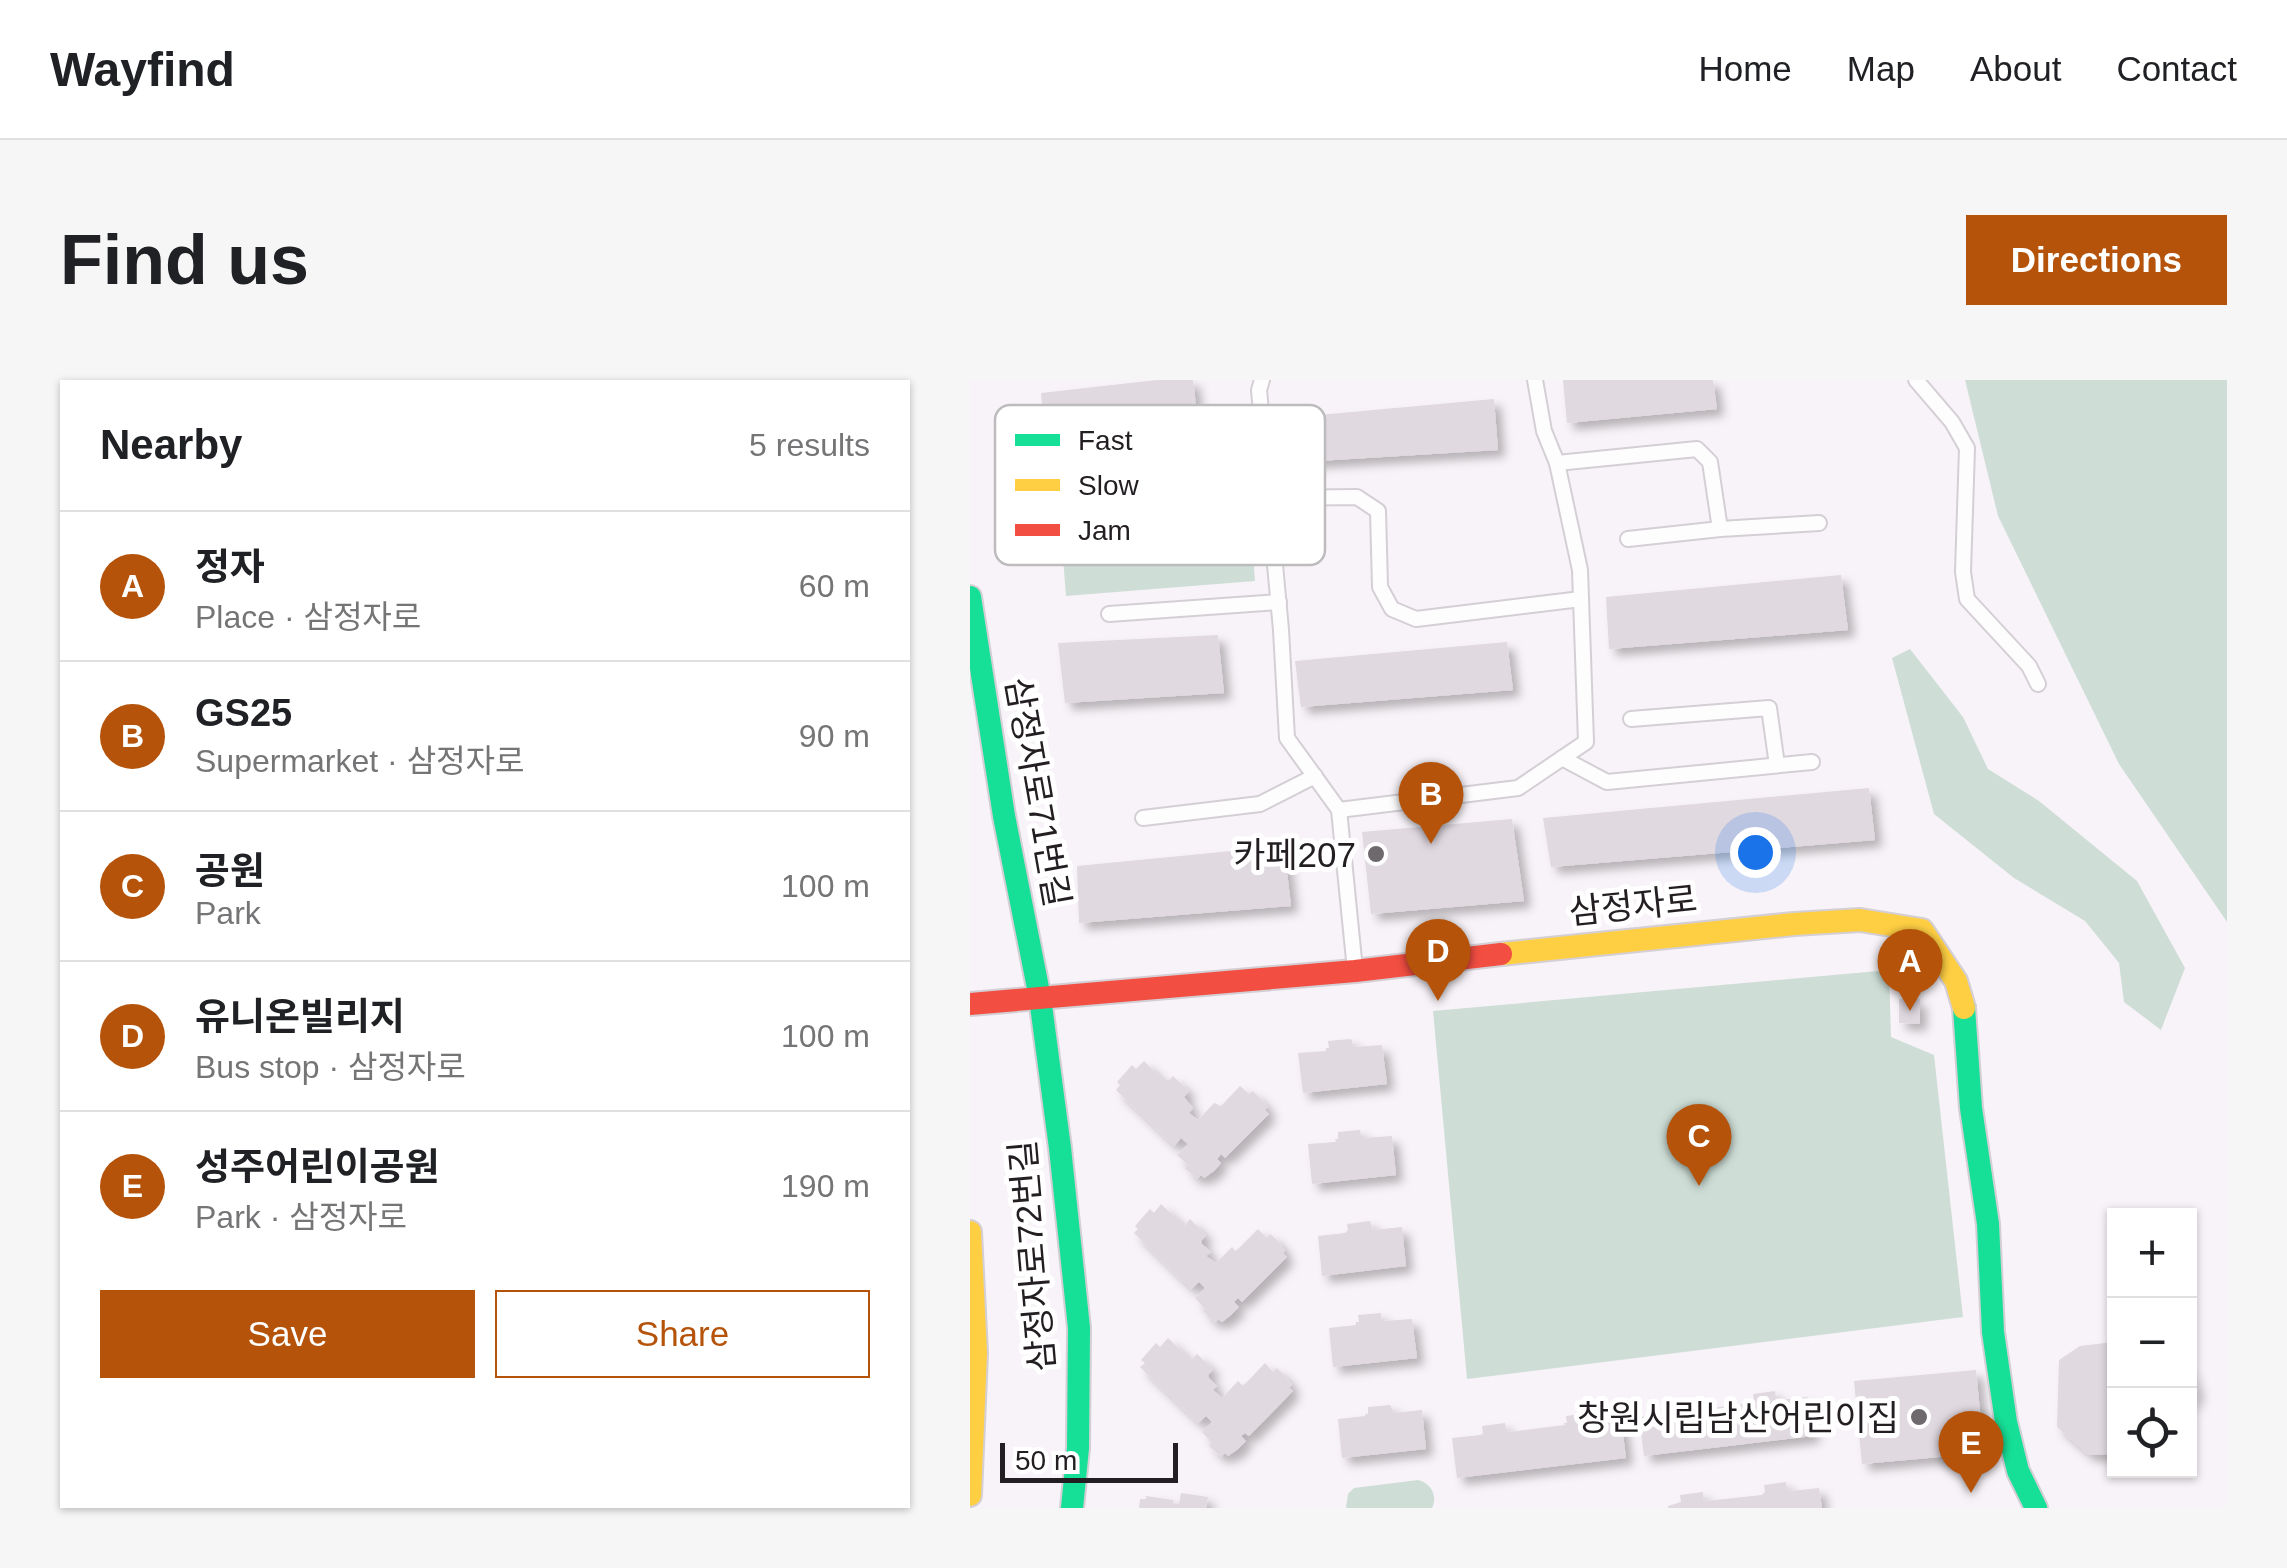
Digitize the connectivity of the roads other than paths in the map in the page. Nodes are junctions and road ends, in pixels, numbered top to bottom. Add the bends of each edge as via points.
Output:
1 (1262, 380) edge
2 (1536, 380) edge
3 (1916, 380) edge
4 (1260, 405) edge
5 (1557, 463) junction
6 (1325, 497) edge
7 (1819, 523) dead end
8 (1720, 529) junction
9 (1628, 540) dead end
10 (1275, 565) edge
11 (970, 597) edge
12 (1581, 599) junction
13 (1279, 602) junction
14 (1109, 614) dead end
15 (2038, 684) dead end
16 (1632, 719) dead end
17 (1562, 758) junction
18 (1812, 762) dead end
19 (1777, 765) junction
20 (1315, 776) junction
21 (1339, 810) junction
22 (1143, 818) dead end
23 (1355, 971) junction
24 (1040, 998) junction
25 (970, 1004) edge
26 (970, 1232) edge
27 (970, 1495) edge
28 (1072, 1508) edge
29 (2036, 1508) edge

1 - 4 lane
2 - 5 lane
3 - 15 lane via 1966,448 1967,598
5 - 8 lane via 1697,449 1710,462
5 - 12 lane
6 - 12 lane via 1357,497 1378,511 1380,587 1392,610 1416,619
7 - 8 lane
8 - 9 lane
10 - 13 lane
11 - 24 main road, 삼정자로71번길
12 - 17 lane via 1586,742
13 - 14 lane
13 - 20 lane via 1287,738
16 - 19 lane via 1769,708
17 - 19 lane via 1606,782
17 - 21 lane via 1518,788
18 - 19 lane
20 - 21 lane
20 - 22 lane via 1260,804
21 - 23 lane
23 - 24 main road, 삼정자로
23 - 29 main road, 삼정자로 via 1794,924 1860,920 1922,930 1956,981 1964,1008 2010,1447
24 - 25 main road, 삼정자로
24 - 28 main road, 삼정자로72번길 via 1079,1328
26 - 27 main road via 976,1353

